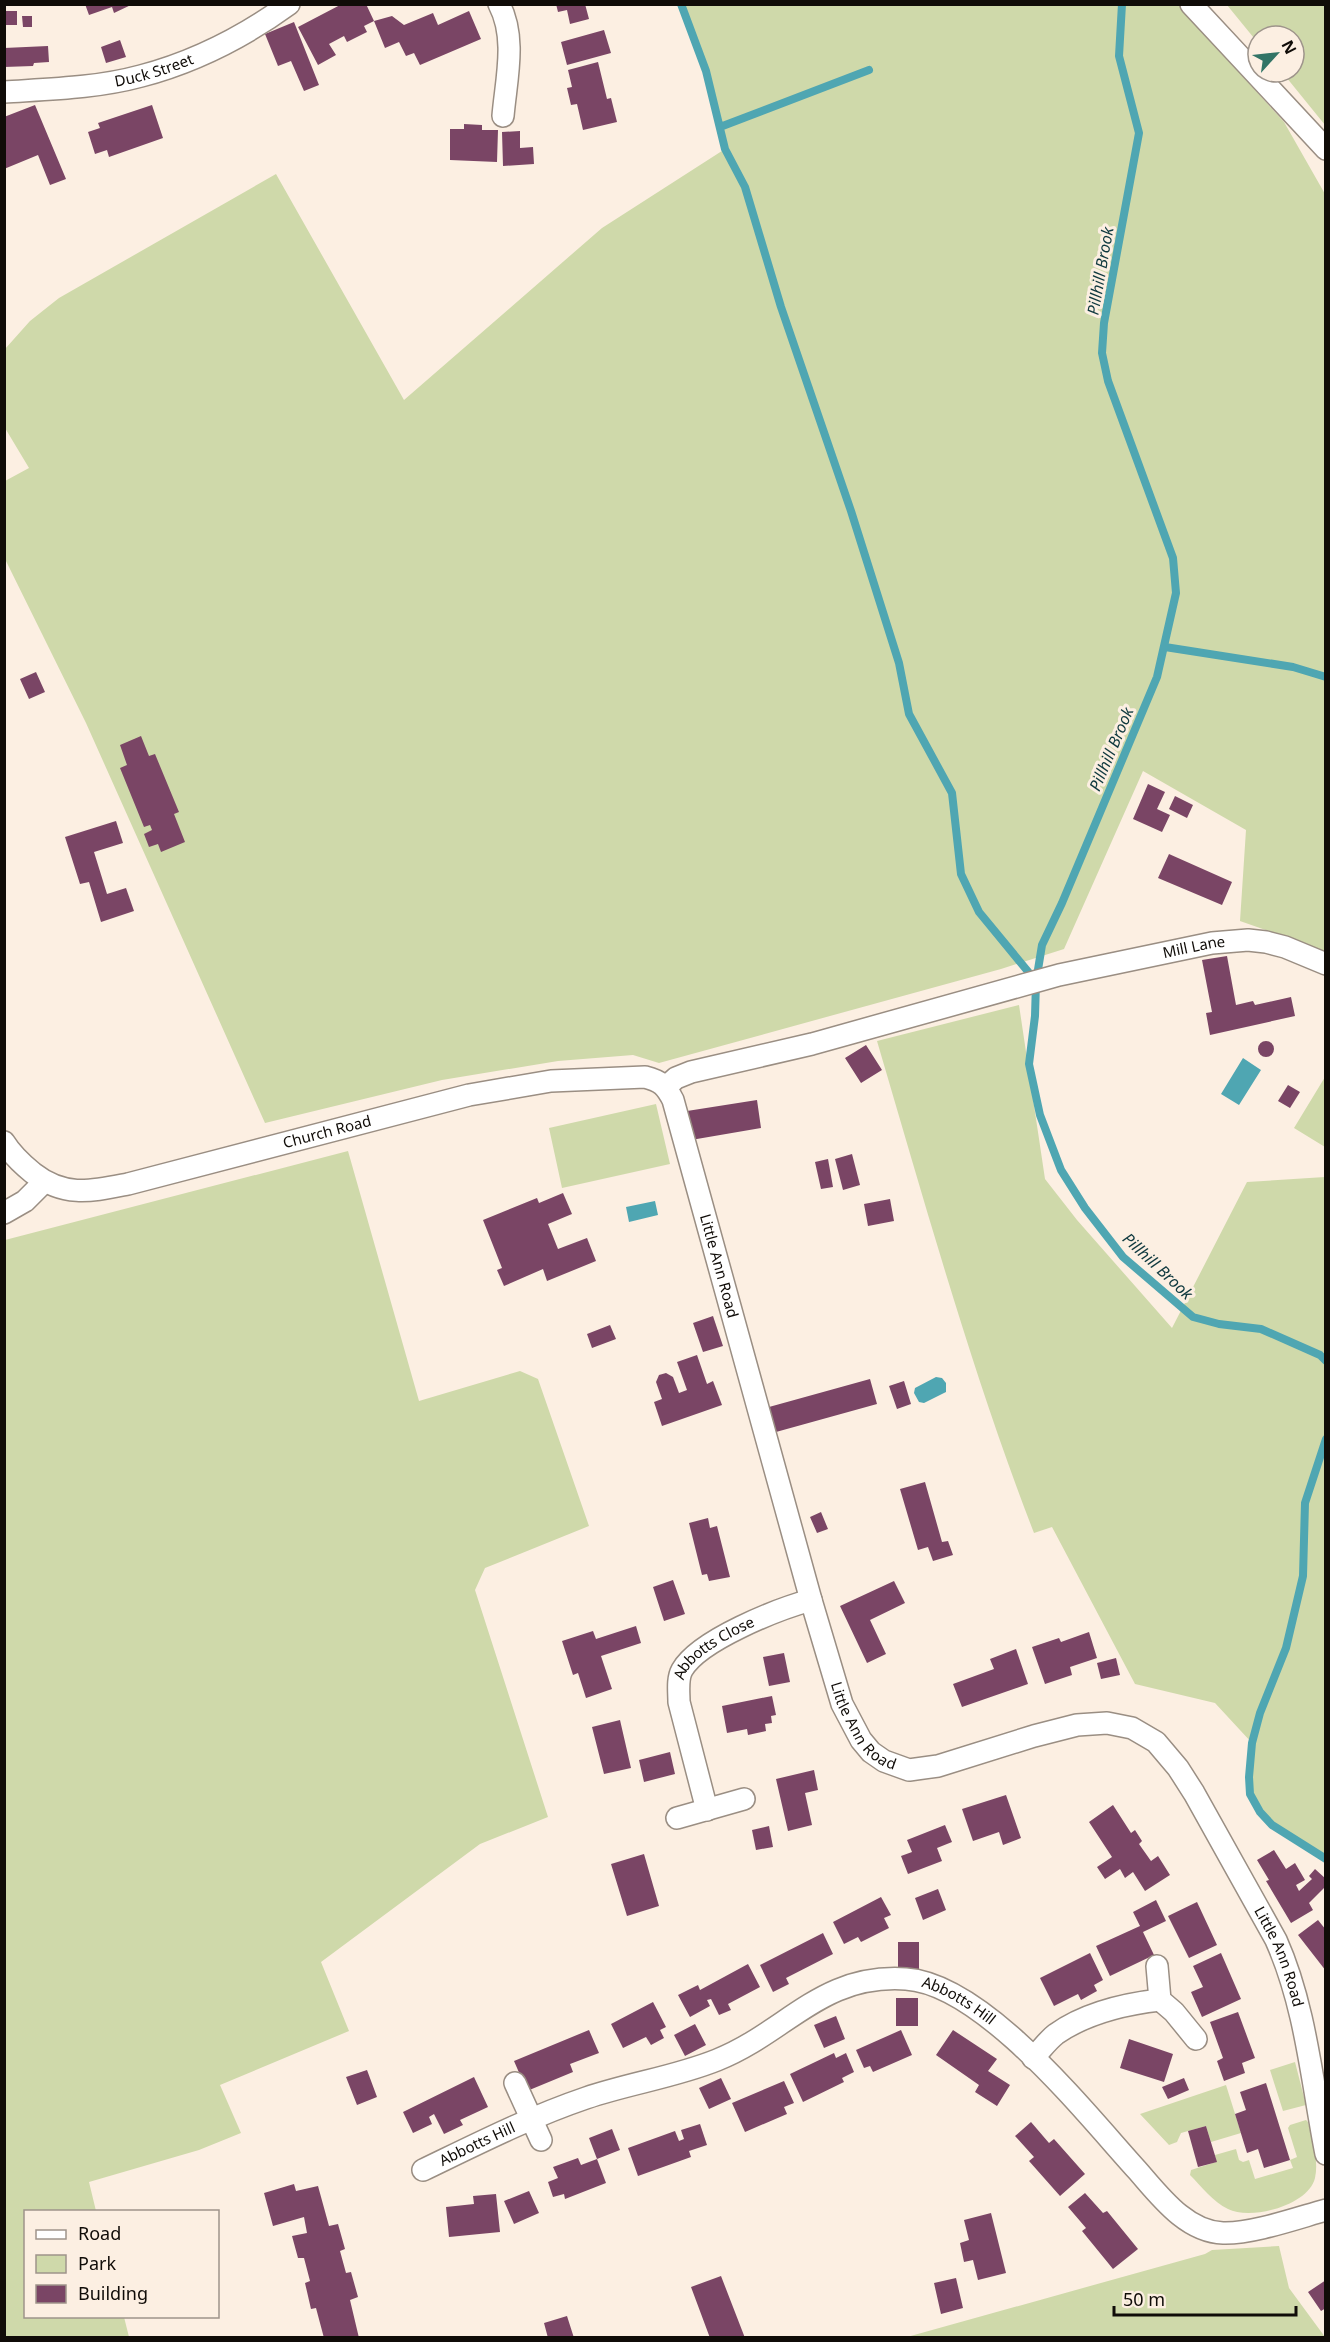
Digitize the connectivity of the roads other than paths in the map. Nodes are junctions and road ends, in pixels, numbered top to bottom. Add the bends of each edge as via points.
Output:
1 (289, 4) edge
2 (499, 4) edge
3 (1191, 4) edge
4 (4, 92) edge
5 (503, 116) dead end
6 (1326, 149) edge
7 (1326, 964) edge
8 (666, 1087) junction
9 (4, 1142) edge
10 (45, 1182) junction
11 (4, 1213) edge
12 (811, 1600) junction
13 (744, 1799) dead end
14 (707, 1810) junction
15 (676, 1818) dead end
16 (1157, 1966) dead end
17 (1160, 2000) junction
18 (1197, 2039) dead end
19 (1033, 2058) junction
20 (516, 2083) dead end
21 (532, 2119) junction
22 (541, 2140) dead end
23 (1326, 2154) edge
24 (423, 2170) dead end
25 (1326, 2211) edge

1 - 4 street, Duck Street via 216,48 164,69 117,81
2 - 5 street via 505,16 509,52
3 - 6 street
7 - 8 street, Mill Lane via 1276,944 1248,940 1202,945 1059,975 812,1044 690,1072
8 - 10 street, Church Road via 645,1077 551,1081 469,1095 102,1189 60,1189
8 - 12 street, Little Ann Road via 673,1100
9 - 10 street, Church Road
10 - 11 street via 25,1201
12 - 14 street, Abbotts Close via 758,1618 710,1646 682,1671 679,1702
12 - 23 street, Little Ann Road via 852,1726 872,1752 895,1767 923,1770 1044,1733 1091,1723 1132,1728 1164,1749 1194,1793 1285,1960 1301,2015
13 - 14 street
14 - 15 street
16 - 17 street
17 - 18 street
17 - 19 street via 1130,2004 1078,2021 1054,2035
19 - 21 street, Abbotts Hill via 1000,2026 943,1988 909,1978 883,1978 855,1983 822,1996 721,2059 588,2097
19 - 25 street, Abbotts Hill via 1188,2222 1222,2234
20 - 21 street, Abbotts Hill
21 - 22 street, Abbotts Hill
21 - 24 street, Abbotts Hill

